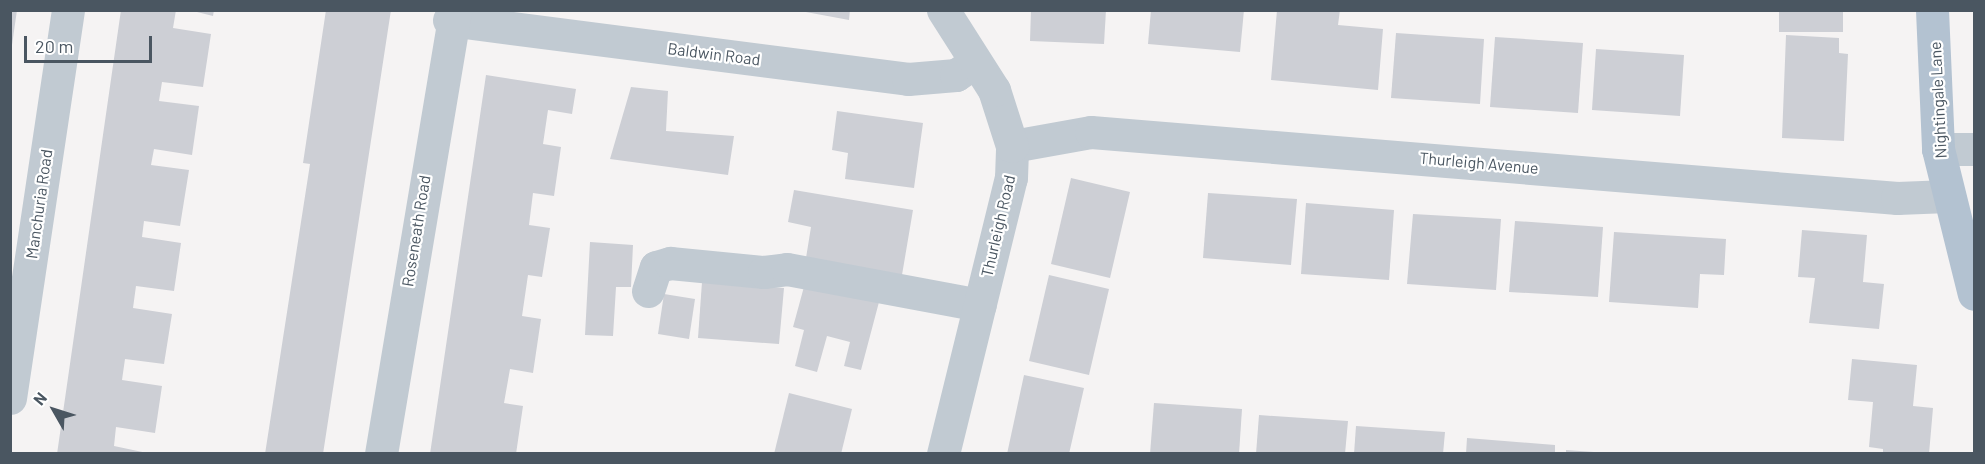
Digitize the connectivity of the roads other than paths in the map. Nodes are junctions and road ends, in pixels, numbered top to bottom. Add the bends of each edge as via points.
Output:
1 (68, 10) edge
2 (944, 10) edge
3 (1932, 10) edge
4 (452, 15) edge
5 (975, 62) junction
6 (1012, 146) junction
7 (1938, 149) junction
8 (1974, 149) edge
9 (1958, 206) edge
10 (648, 291) dead end
11 (1974, 294) edge
12 (980, 305) junction
13 (10, 398) edge
14 (381, 453) edge
15 (943, 453) edge

1 - 13 street, Manchuria Road
2 - 5 street, Thurleigh Road
3 - 7 main road, Nightingale Lane
4 - 5 street, Baldwin Road via 908,78 956,75
4 - 14 street, Roseneath Road
5 - 6 street, Thurleigh Road via 994,90
6 - 9 street, Thurleigh Avenue via 1092,132
6 - 12 street, Thurleigh Road via 1011,178
7 - 8 street
7 - 9 main road, Nightingale Lane
9 - 11 main road, Nightingale Lane
10 - 12 street via 656,267 670,263 764,272 787,269
12 - 15 street, Thurleigh Road

